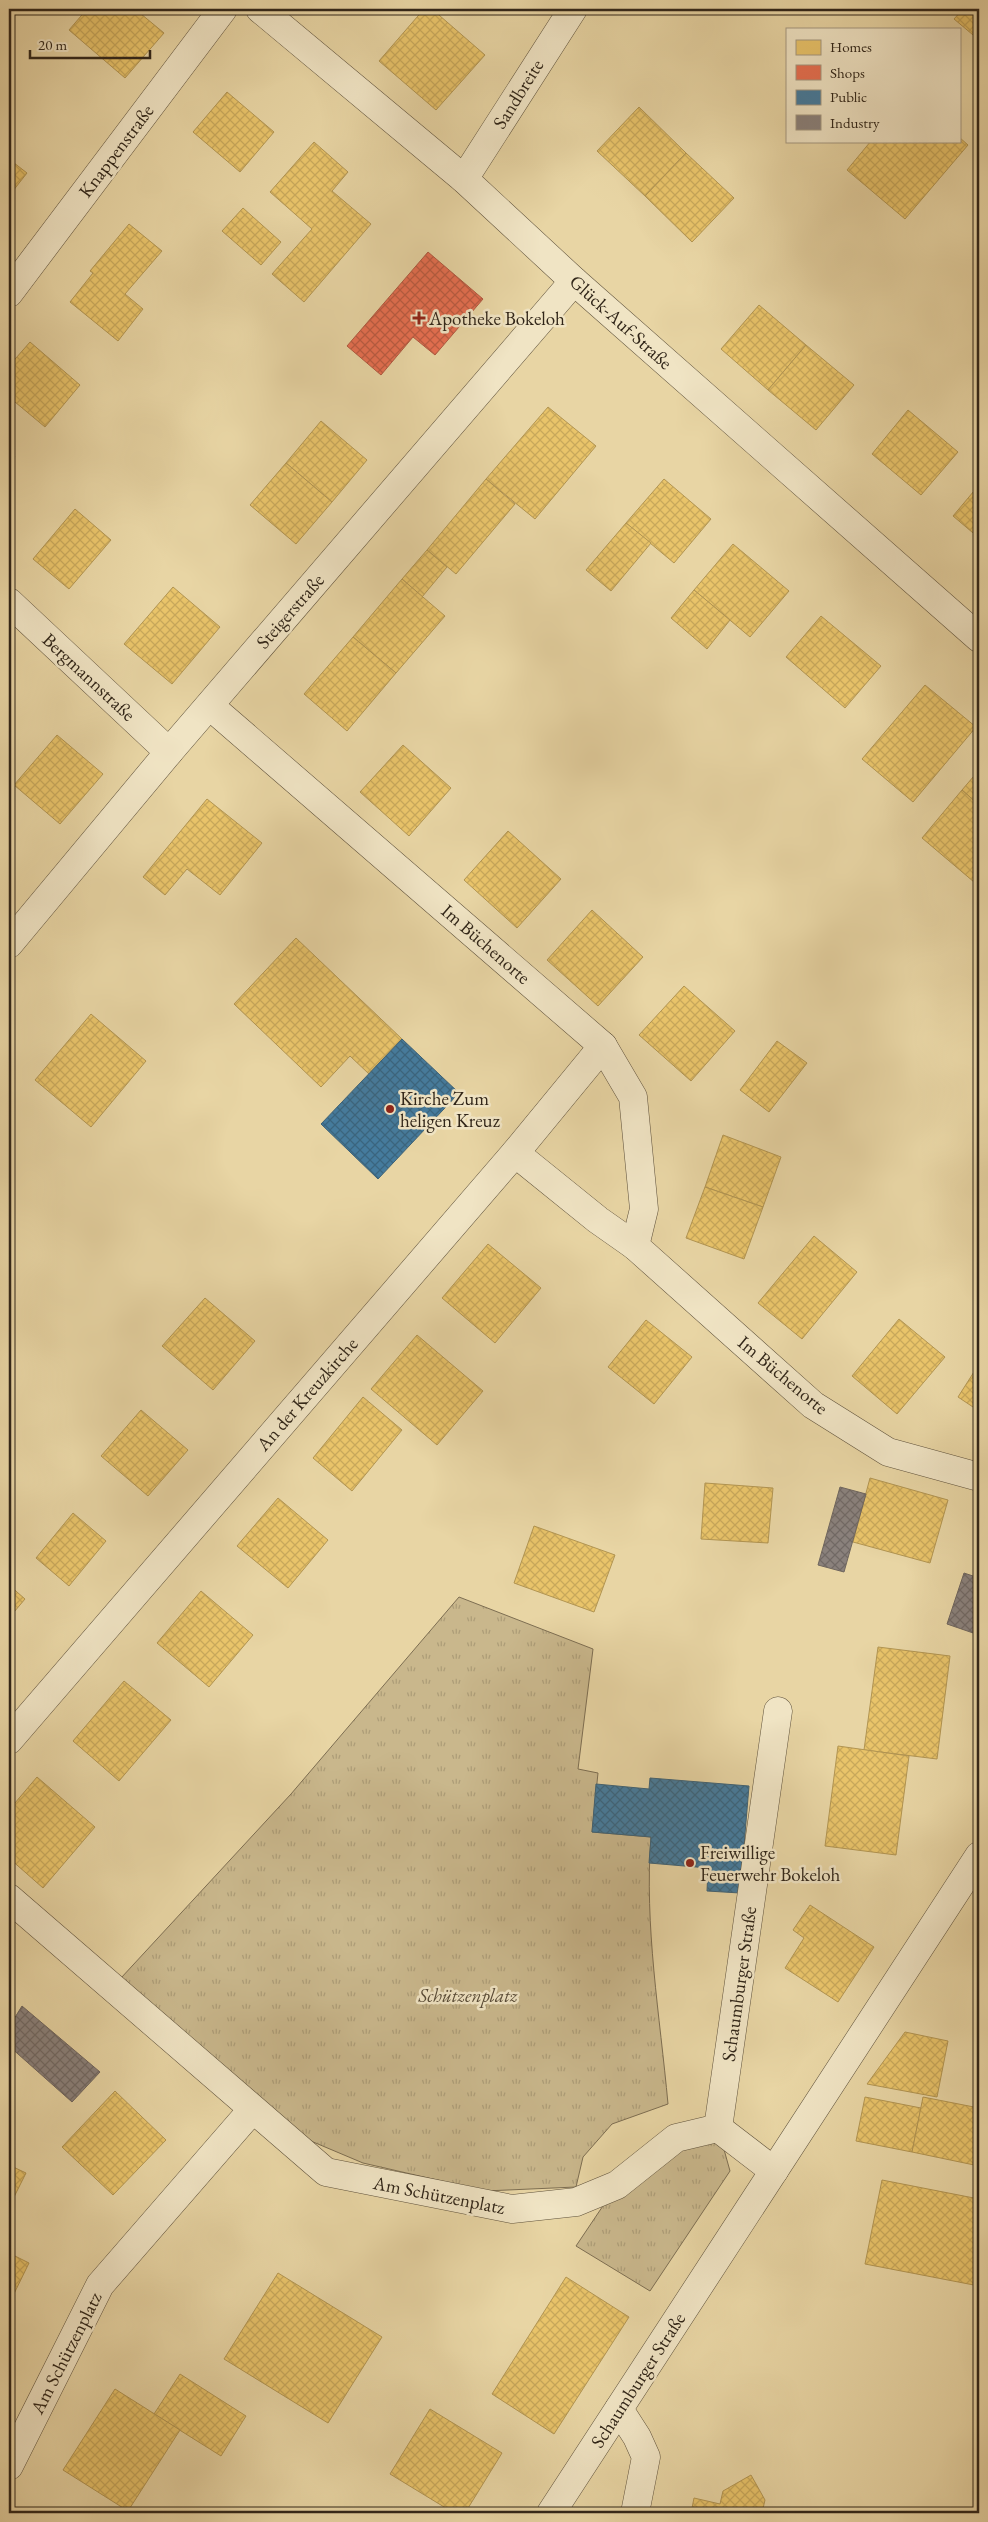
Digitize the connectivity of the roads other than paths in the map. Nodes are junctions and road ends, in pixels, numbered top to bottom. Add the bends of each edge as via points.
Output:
1 (223, 9) edge
2 (260, 9) edge
3 (572, 9) edge
4 (464, 179) junction
5 (574, 281) junction
6 (9, 293) edge
7 (9, 602) edge
8 (979, 638) edge
9 (210, 706) junction
10 (169, 752) junction
11 (9, 944) edge
12 (603, 1046) junction
13 (515, 1153) junction
14 (635, 1246) junction
15 (979, 1477) edge
16 (778, 1711) dead end
17 (9, 1740) edge
18 (979, 1856) edge
19 (9, 1898) edge
20 (252, 2110) junction
21 (718, 2128) junction
22 (774, 2171) junction
23 (619, 2409) junction
24 (9, 2466) edge
25 (551, 2513) edge
26 (635, 2513) edge

1 - 6 street, Knappenstraße
2 - 4 street, Glück-Auf-Straße
3 - 4 street, Sandbreite
4 - 5 street, Glück-Auf-Straße
5 - 8 street, Glück-Auf-Straße
5 - 9 street, Steigerstraße
7 - 10 street, Bergmannstraße
9 - 10 street, Steigerstraße
9 - 12 street, Im Büchenorte
10 - 11 street, Steigerstraße
12 - 13 street, An der Kreuzkirche
12 - 14 street, Im Büchenorte via 633,1097 644,1209
13 - 14 street, Im Büchenorte
13 - 17 street, An der Kreuzkirche
14 - 15 street, Im Büchenorte via 813,1404 888,1452
16 - 21 street, Schaumburger Straße
18 - 22 street, Schaumburger Straße
19 - 20 street, Am Schützenplatz
20 - 21 street, Am Schützenplatz via 326,2172 512,2209 576,2202 618,2185 676,2138
20 - 24 street, Am Schützenplatz via 100,2285
21 - 22 street
22 - 23 street, Schaumburger Straße
23 - 25 street, Schaumburger Straße
23 - 26 street via 646,2457

